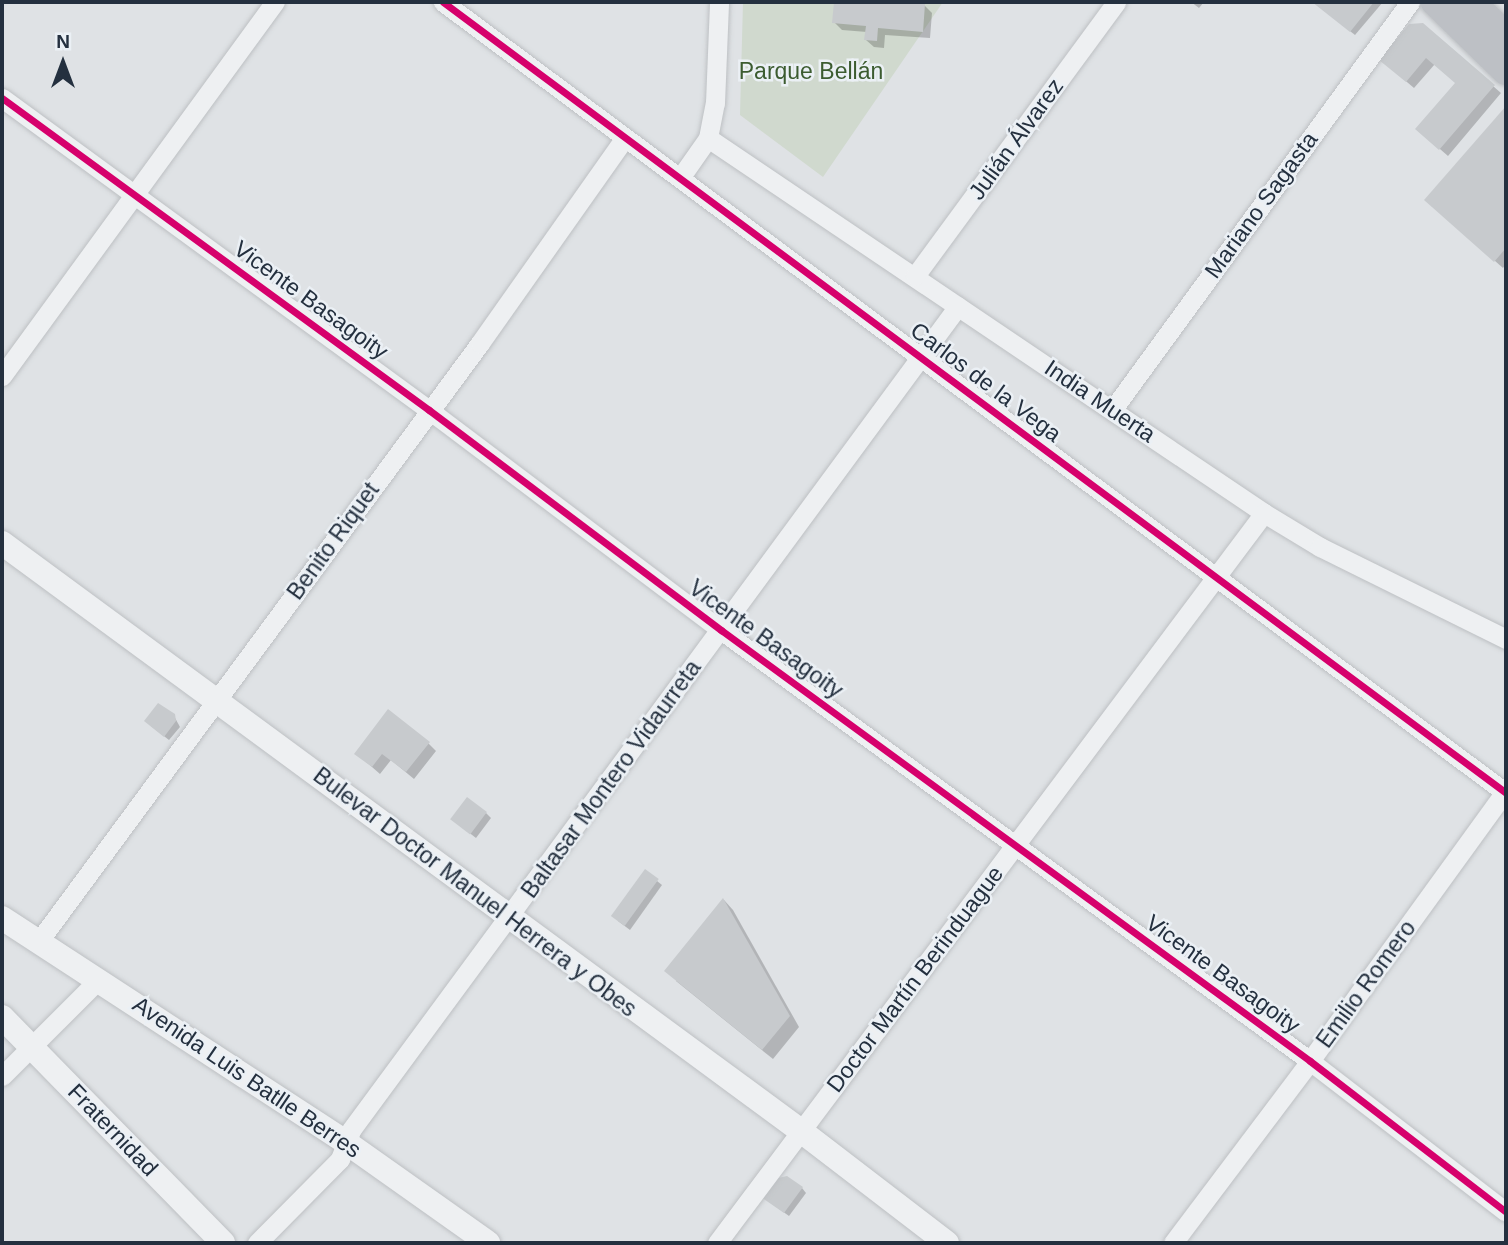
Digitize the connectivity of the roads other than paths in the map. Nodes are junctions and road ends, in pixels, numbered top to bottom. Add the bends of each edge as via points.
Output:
1 (275, 2) edge
2 (443, 2) edge
3 (719, 2) edge
4 (1116, 2) edge
5 (1410, 2) edge
6 (1435, 2) edge
7 (1471, 2) edge
8 (1506, 36) edge
9 (1506, 71) edge
10 (2, 98) edge
11 (708, 138) junction
12 (624, 139) junction
13 (680, 178) junction
14 (135, 194) junction
15 (915, 276) junction
16 (958, 306) junction
17 (922, 357) junction
18 (2, 376) edge
19 (1113, 409) junction
20 (429, 410) junction
21 (1264, 513) junction
22 (2, 543) edge
23 (1216, 577) junction
24 (720, 631) junction
25 (1506, 639) edge
26 (217, 699) junction
27 (1506, 792) edge
28 (1015, 846) junction
29 (2, 918) edge
30 (509, 918) junction
31 (39, 941) junction
32 (99, 979) junction
33 (2, 1017) edge
34 (31, 1047) junction
35 (1310, 1061) junction
36 (2, 1076) edge
37 (801, 1131) junction
38 (347, 1143) junction
39 (1506, 1212) edge
40 (223, 1243) edge
41 (257, 1243) edge
42 (488, 1243) edge
43 (717, 1243) edge
44 (947, 1243) edge
45 (1173, 1243) edge

1 - 14 street
2 - 12 street, Carlos de la Vega
3 - 11 street via 715,103
4 - 15 street, Julián Álvarez
5 - 19 street, Mariano Sagasta
6 - 9 main road
7 - 8 main road
10 - 14 street, Vicente Basagoity
11 - 13 street
11 - 15 street, India Muerta
12 - 13 street, Carlos de la Vega
12 - 20 street, Benito Riquet
13 - 17 street, Carlos de la Vega
14 - 18 street
14 - 20 street, Vicente Basagoity
15 - 16 street, India Muerta
16 - 17 street, Baltasar Montero Vidaurreta
16 - 19 street, India Muerta
17 - 23 street, Carlos de la Vega
17 - 24 street, Baltasar Montero Vidaurreta
19 - 21 street, India Muerta
20 - 24 street, Vicente Basagoity
20 - 26 street, Benito Riquet
21 - 23 street, Doctor Martín Berinduague
21 - 25 street, India Muerta via 1320,547
22 - 26 street, Bulevar Doctor Manuel Herrera y Obes
23 - 27 street, Carlos de la Vega
23 - 28 street, Doctor Martín Berinduague
24 - 28 street, Vicente Basagoity
24 - 30 street, Baltasar Montero Vidaurreta
26 - 30 street, Bulevar Doctor Manuel Herrera y Obes
26 - 31 street, Benito Riquet
27 - 35 street, Emilio Romero
28 - 35 street, Vicente Basagoity
28 - 37 street, Doctor Martín Berinduague
29 - 31 street, Avenida Luis Batlle Berres
30 - 37 street, Bulevar Doctor Manuel Herrera y Obes
30 - 38 street, Baltasar Montero Vidaurreta via 351,1129
31 - 32 street, Avenida Luis Batlle Berres
32 - 34 street
32 - 38 street, Avenida Luis Batlle Berres
33 - 34 street, Fraternidad
34 - 36 street
34 - 40 street, Fraternidad
35 - 39 street, Vicente Basagoity
35 - 45 street, Emilio Romero
37 - 43 street, Doctor Martín Berinduague
37 - 44 street, Bulevar Doctor Manuel Herrera y Obes
38 - 41 street, Baltasar Montero Vidaurreta via 340,1159
38 - 42 street, Avenida Luis Batlle Berres

